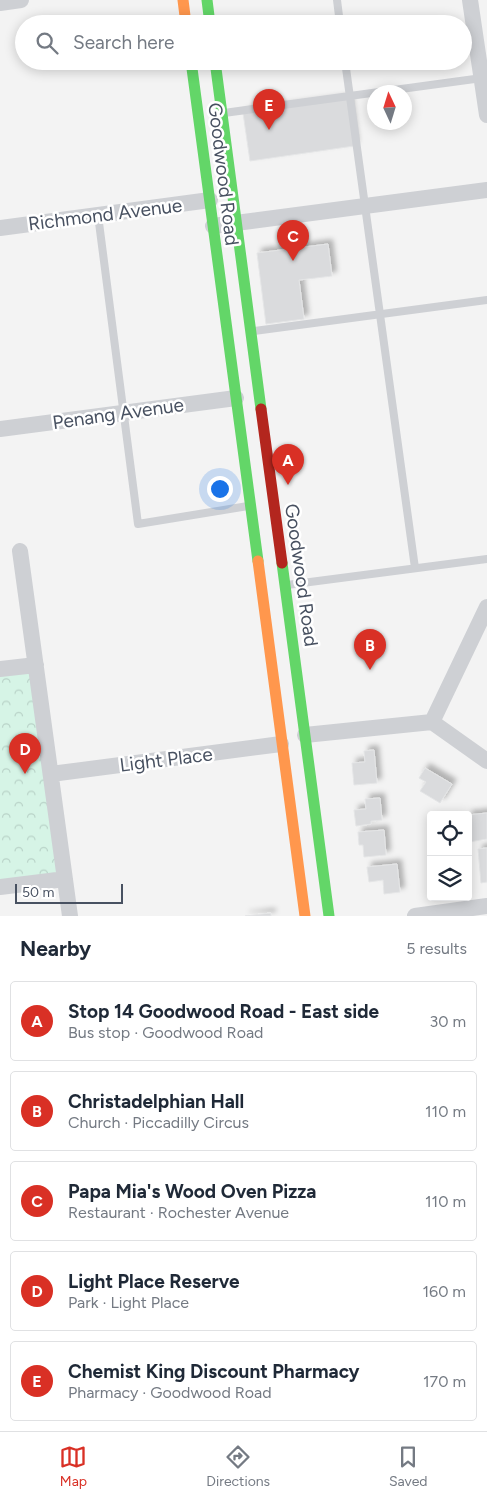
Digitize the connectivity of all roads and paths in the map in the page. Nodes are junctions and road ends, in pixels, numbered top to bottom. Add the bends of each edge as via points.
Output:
1 (22, 0) edge
2 (183, 0) edge
3 (207, 0) edge
4 (337, 0) edge
5 (470, 0) edge
6 (0, 3) edge
7 (185, 15) edge
8 (209, 15) edge
9 (339, 15) edge
10 (192, 70) edge
11 (216, 70) edge
12 (346, 70) edge
13 (484, 77) edge
14 (349, 96) junction
15 (222, 113) junction
16 (487, 115) edge
17 (487, 190) edge
18 (210, 200) junction
19 (365, 206) junction
20 (98, 215) junction
21 (237, 223) junction
22 (213, 226) junction
23 (0, 228) edge
24 (487, 300) edge
25 (379, 315) junction
26 (251, 332) junction
27 (236, 398) junction
28 (123, 413) junction
29 (0, 429) edge
30 (250, 505) junction
31 (20, 551) dead end
32 (487, 559) edge
33 (415, 568) junction
34 (271, 569) junction
35 (285, 585) junction
36 (487, 607) edge
37 (36, 665) junction
38 (0, 669) edge
39 (432, 722) junction
40 (305, 735) junction
41 (281, 744) junction
42 (487, 761) edge
43 (51, 774) junction
44 (65, 879) junction
45 (0, 887) edge
46 (487, 906) edge
47 (70, 916) edge
48 (305, 916) edge
49 (329, 916) edge
50 (415, 916) edge

1 - 6 street
2 - 7 main road
3 - 8 main road
4 - 9 lane
5 - 13 street
10 - 18 main road, Goodwood Road
11 - 15 main road, Goodwood Road
12 - 14 lane
13 - 14 lane
13 - 16 street
14 - 15 lane
14 - 19 lane
15 - 21 main road, Goodwood Road
17 - 19 street
18 - 20 street, Richmond Avenue
18 - 22 main road, Goodwood Road
19 - 21 street
19 - 25 lane
20 - 23 street, Richmond Avenue
20 - 28 lane
21 - 22 street
21 - 26 main road, Goodwood Road
22 - 27 main road, Goodwood Road
24 - 25 lane
25 - 26 lane
25 - 33 lane
26 - 34 main road, Goodwood Road
27 - 28 street, Penang Avenue
27 - 30 main road, Goodwood Road
28 - 29 street, Penang Avenue
28 - 30 lane via 138,524
30 - 34 main road, Goodwood Road
31 - 37 street
32 - 33 lane
33 - 35 lane
34 - 35 main road, Goodwood Road
34 - 41 main road, Goodwood Road
35 - 40 main road, Goodwood Road
36 - 39 street
37 - 38 street
37 - 43 street
39 - 40 street
39 - 42 street
40 - 49 main road, Goodwood Road
41 - 43 street, Light Place
41 - 48 main road, Goodwood Road
43 - 44 street
44 - 45 street
44 - 47 street
46 - 50 street

